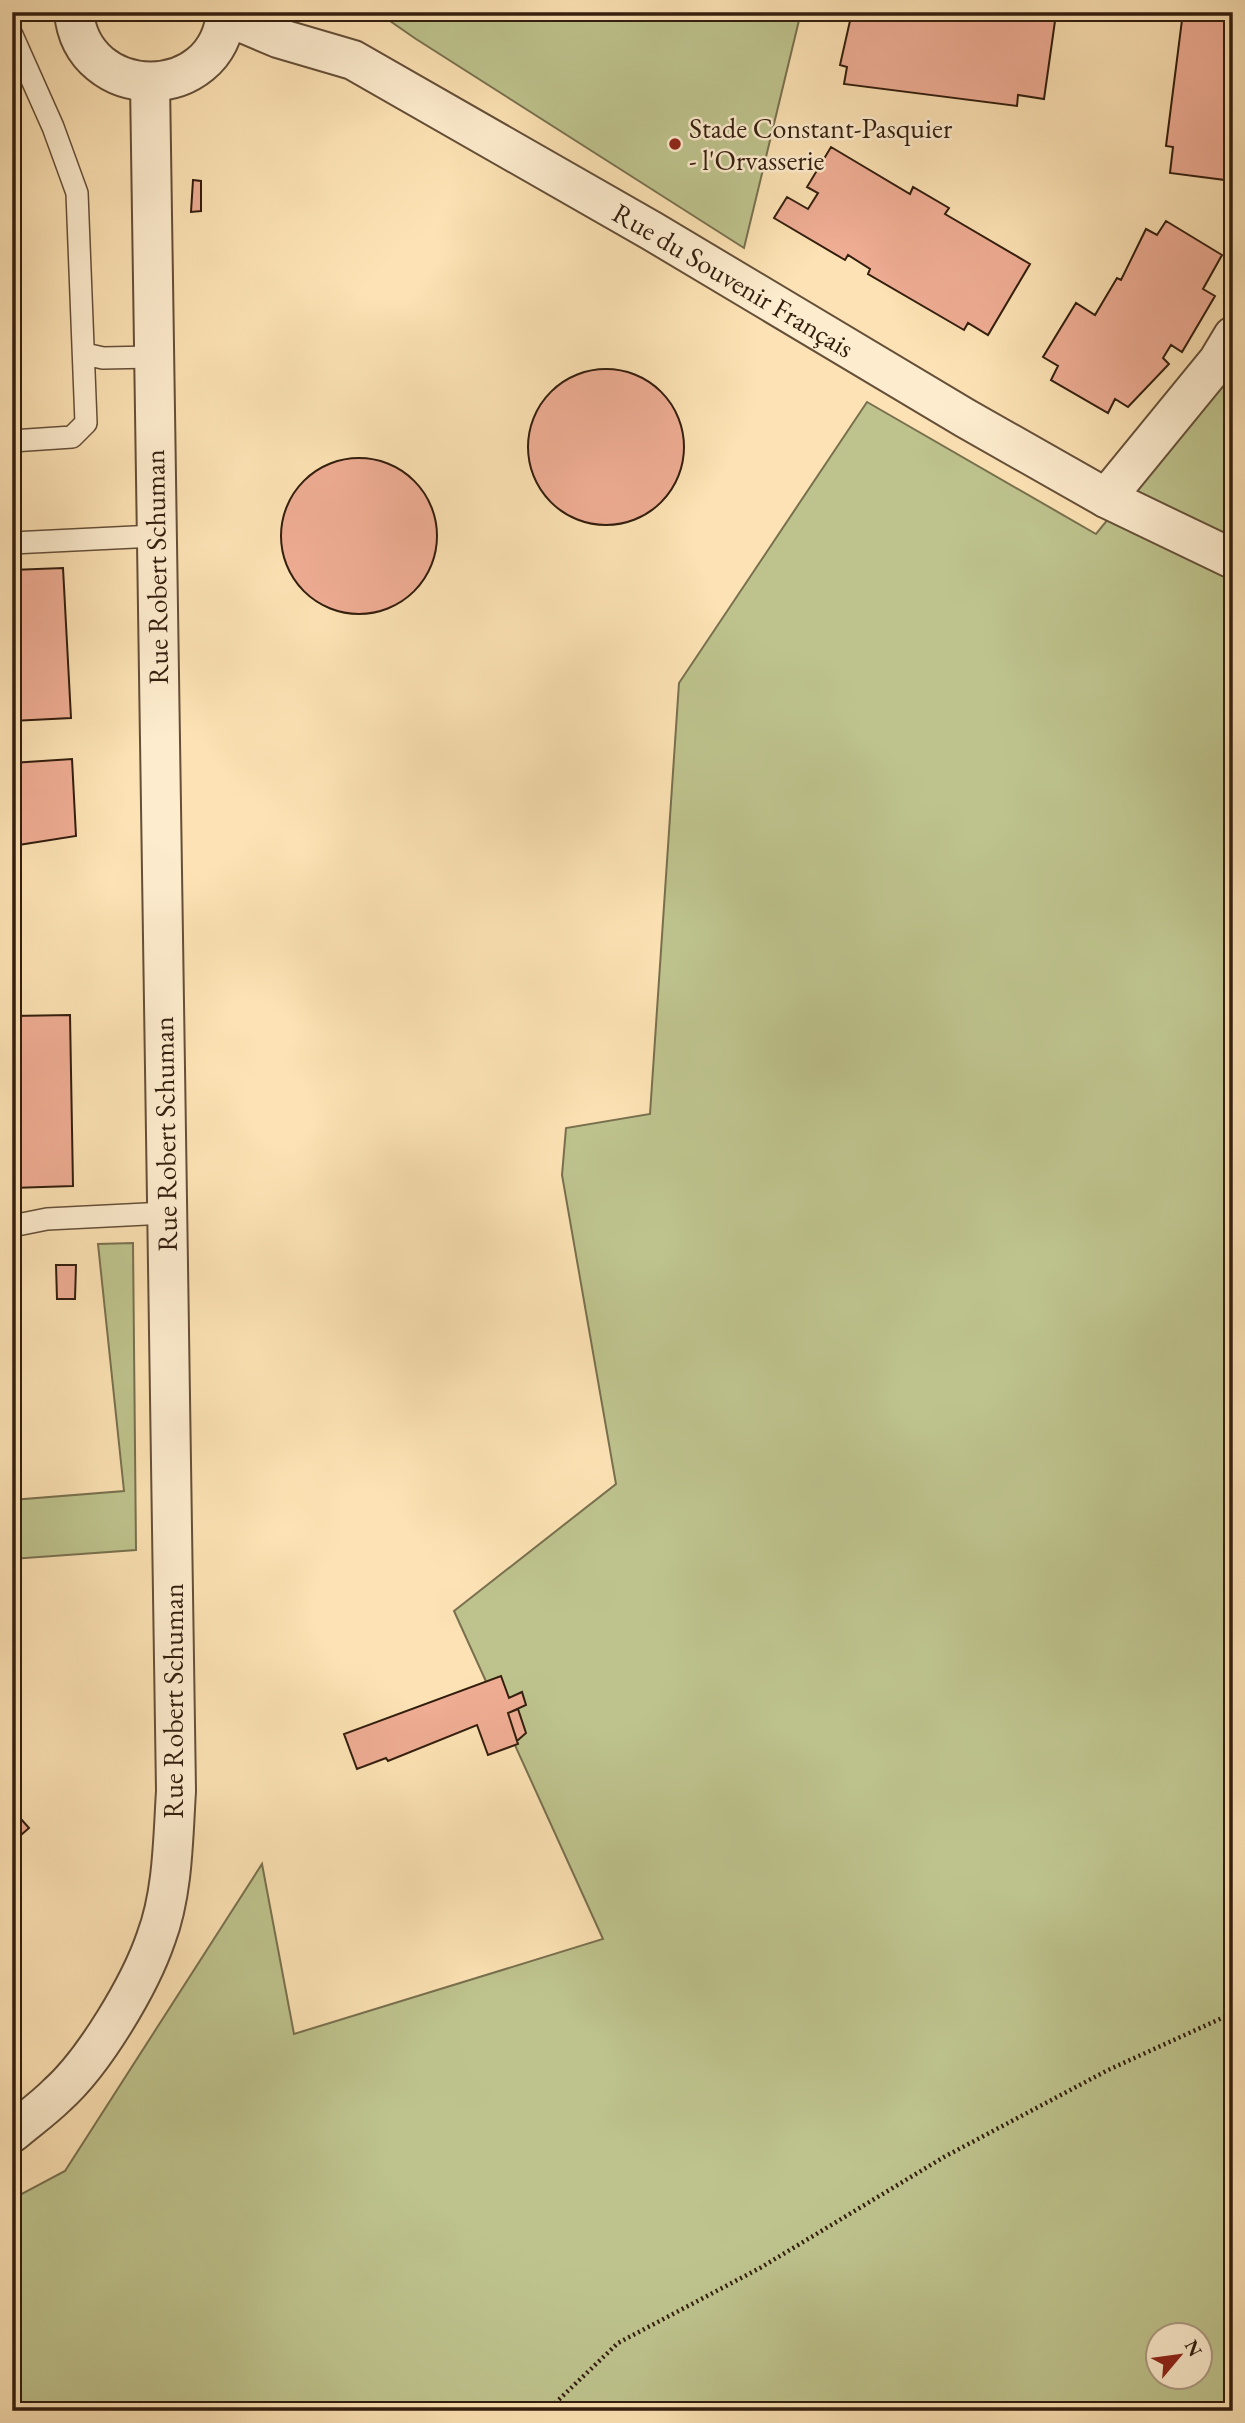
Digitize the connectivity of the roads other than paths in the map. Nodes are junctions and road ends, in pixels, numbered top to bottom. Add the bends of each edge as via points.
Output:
1 (74, 12) edge
2 (226, 14) edge
3 (12, 35) edge
4 (150, 83) junction
5 (1233, 336) edge
6 (85, 354) junction
7 (152, 357) junction
8 (12, 441) edge
9 (1106, 498) junction
10 (155, 536) junction
11 (12, 543) edge
12 (1233, 559) edge
13 (166, 1213) junction
14 (12, 1226) edge
15 (12, 2133) edge

1 - 4 street via 83,43 94,59 111,72
2 - 4 street via 215,47 192,70 172,80
2 - 9 street, Rue du Souvenir Français via 278,38 354,60
3 - 6 lane via 78,193
4 - 7 street, Rue Robert Schuman
5 - 9 street via 1218,361
6 - 7 lane
6 - 8 lane via 86,423 81,431 72,437
7 - 10 street, Rue Robert Schuman
9 - 12 street, Rue du Souvenir Français
10 - 11 lane
10 - 13 street, Rue Robert Schuman
13 - 14 lane via 47,1219
13 - 15 street, Rue Robert Schuman via 176,1791 171,1865 157,1937 134,1987 101,2041 60,2094

